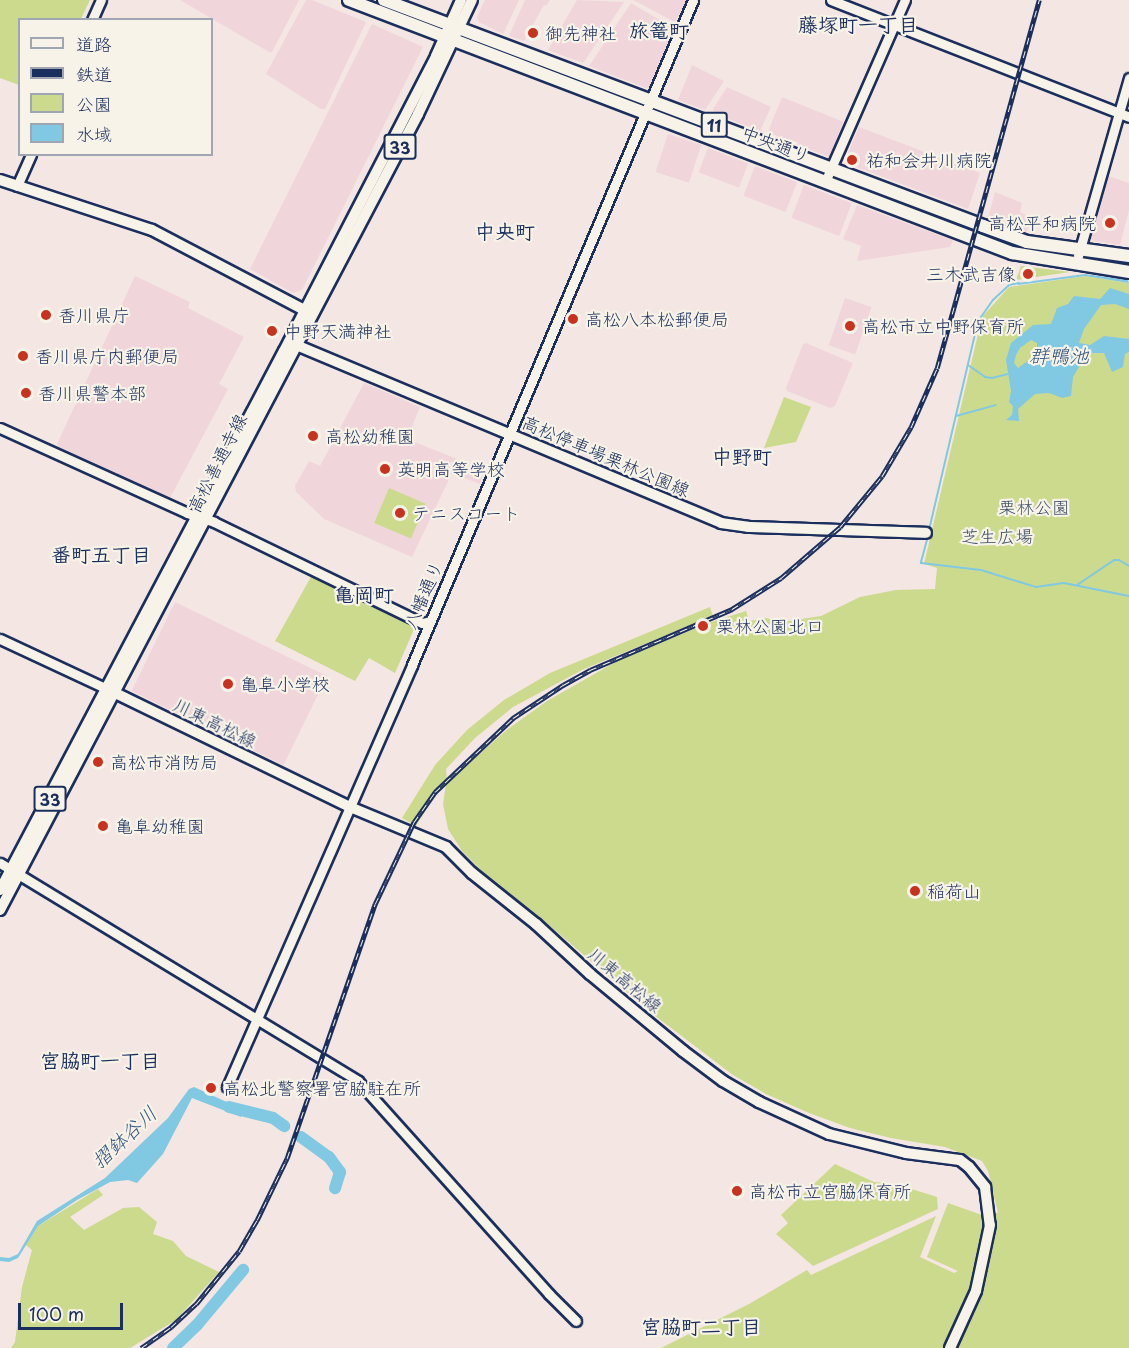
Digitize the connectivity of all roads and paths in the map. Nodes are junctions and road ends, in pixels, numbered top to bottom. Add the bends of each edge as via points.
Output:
1 (101, 0) edge
2 (349, 0) edge
3 (384, 0) edge
4 (461, 0) edge
5 (472, 0) edge
6 (693, 0) edge
7 (831, 0) edge
8 (905, 0) edge
9 (93, 18) edge
10 (895, 25) junction
11 (454, 27) junction
12 (449, 39) junction
13 (1129, 78) edge
14 (649, 100) junction
15 (644, 113) junction
16 (1119, 113) junction
17 (1129, 117) edge
18 (30, 156) edge
19 (831, 169) junction
20 (0, 180) edge
21 (825, 182) junction
22 (17, 186) junction
23 (1079, 249) junction
24 (1129, 256) edge
25 (1077, 264) junction
26 (1129, 272) edge
27 (308, 312) junction
28 (293, 344) junction
29 (0, 428) edge
30 (509, 434) junction
31 (202, 518) junction
32 (926, 533) dead end
33 (430, 621) junction
34 (0, 639) edge
35 (111, 691) junction
36 (350, 807) junction
37 (0, 863) edge
38 (16, 871) junction
39 (0, 890) edge
40 (0, 910) edge
41 (257, 1020) junction
42 (227, 1087) dead end
43 (576, 1321) dead end
44 (950, 1348) edge

1 - 9 street
2 - 12 highway, 中央通り / 11
3 - 11 highway, 中央通り / 11
4 - 11 main road
5 - 11 main road
6 - 14 street, 八幡通り
7 - 10 street
8 - 10 street
10 - 16 street
10 - 19 street
11 - 12 main road, 高松善通寺線 / 33
11 - 14 highway, 中央通り / 11
12 - 15 highway, 中央通り / 11
12 - 27 main road, 高松善通寺線 / 33
13 - 16 street
14 - 15 street, 八幡通り
14 - 19 highway, 中央通り / 11
15 - 21 highway, 中央通り / 11
15 - 30 street, 八幡通り
16 - 17 street
16 - 23 street
18 - 22 street
19 - 21 street
19 - 23 highway, 中央通り / 11 via 1022,240
20 - 22 main road
21 - 25 highway, 中央通り / 11 via 1012,253
22 - 27 main road via 152,230
23 - 24 highway, 中央通り / 11
23 - 25 street
25 - 26 highway, 中央通り / 11
27 - 28 main road, 高松善通寺線 / 33
28 - 30 main road, 高松停車場栗林公園線
28 - 31 main road, 高松善通寺線 / 33
29 - 31 street
30 - 32 main road, 高松停車場栗林公園線 via 730,526
30 - 33 street, 八幡通り
31 - 33 street via 422,623
31 - 35 main road, 高松善通寺線 / 33
33 - 36 street, 八幡通り
34 - 35 street
35 - 36 main road, 川東高松線
35 - 38 main road, 高松善通寺線 / 33
36 - 41 street, 八幡通り
36 - 44 main road, 川東高松線 via 446,847 683,1051 759,1102 838,1137 906,1153 960,1160 969,1167 985,1187 990,1226 976,1292
37 - 38 street
38 - 39 main road, 高松善通寺線 / 33
38 - 40 main road, 高松善通寺線 / 33
38 - 41 street
41 - 42 street, 八幡通り
41 - 43 street via 358,1081

